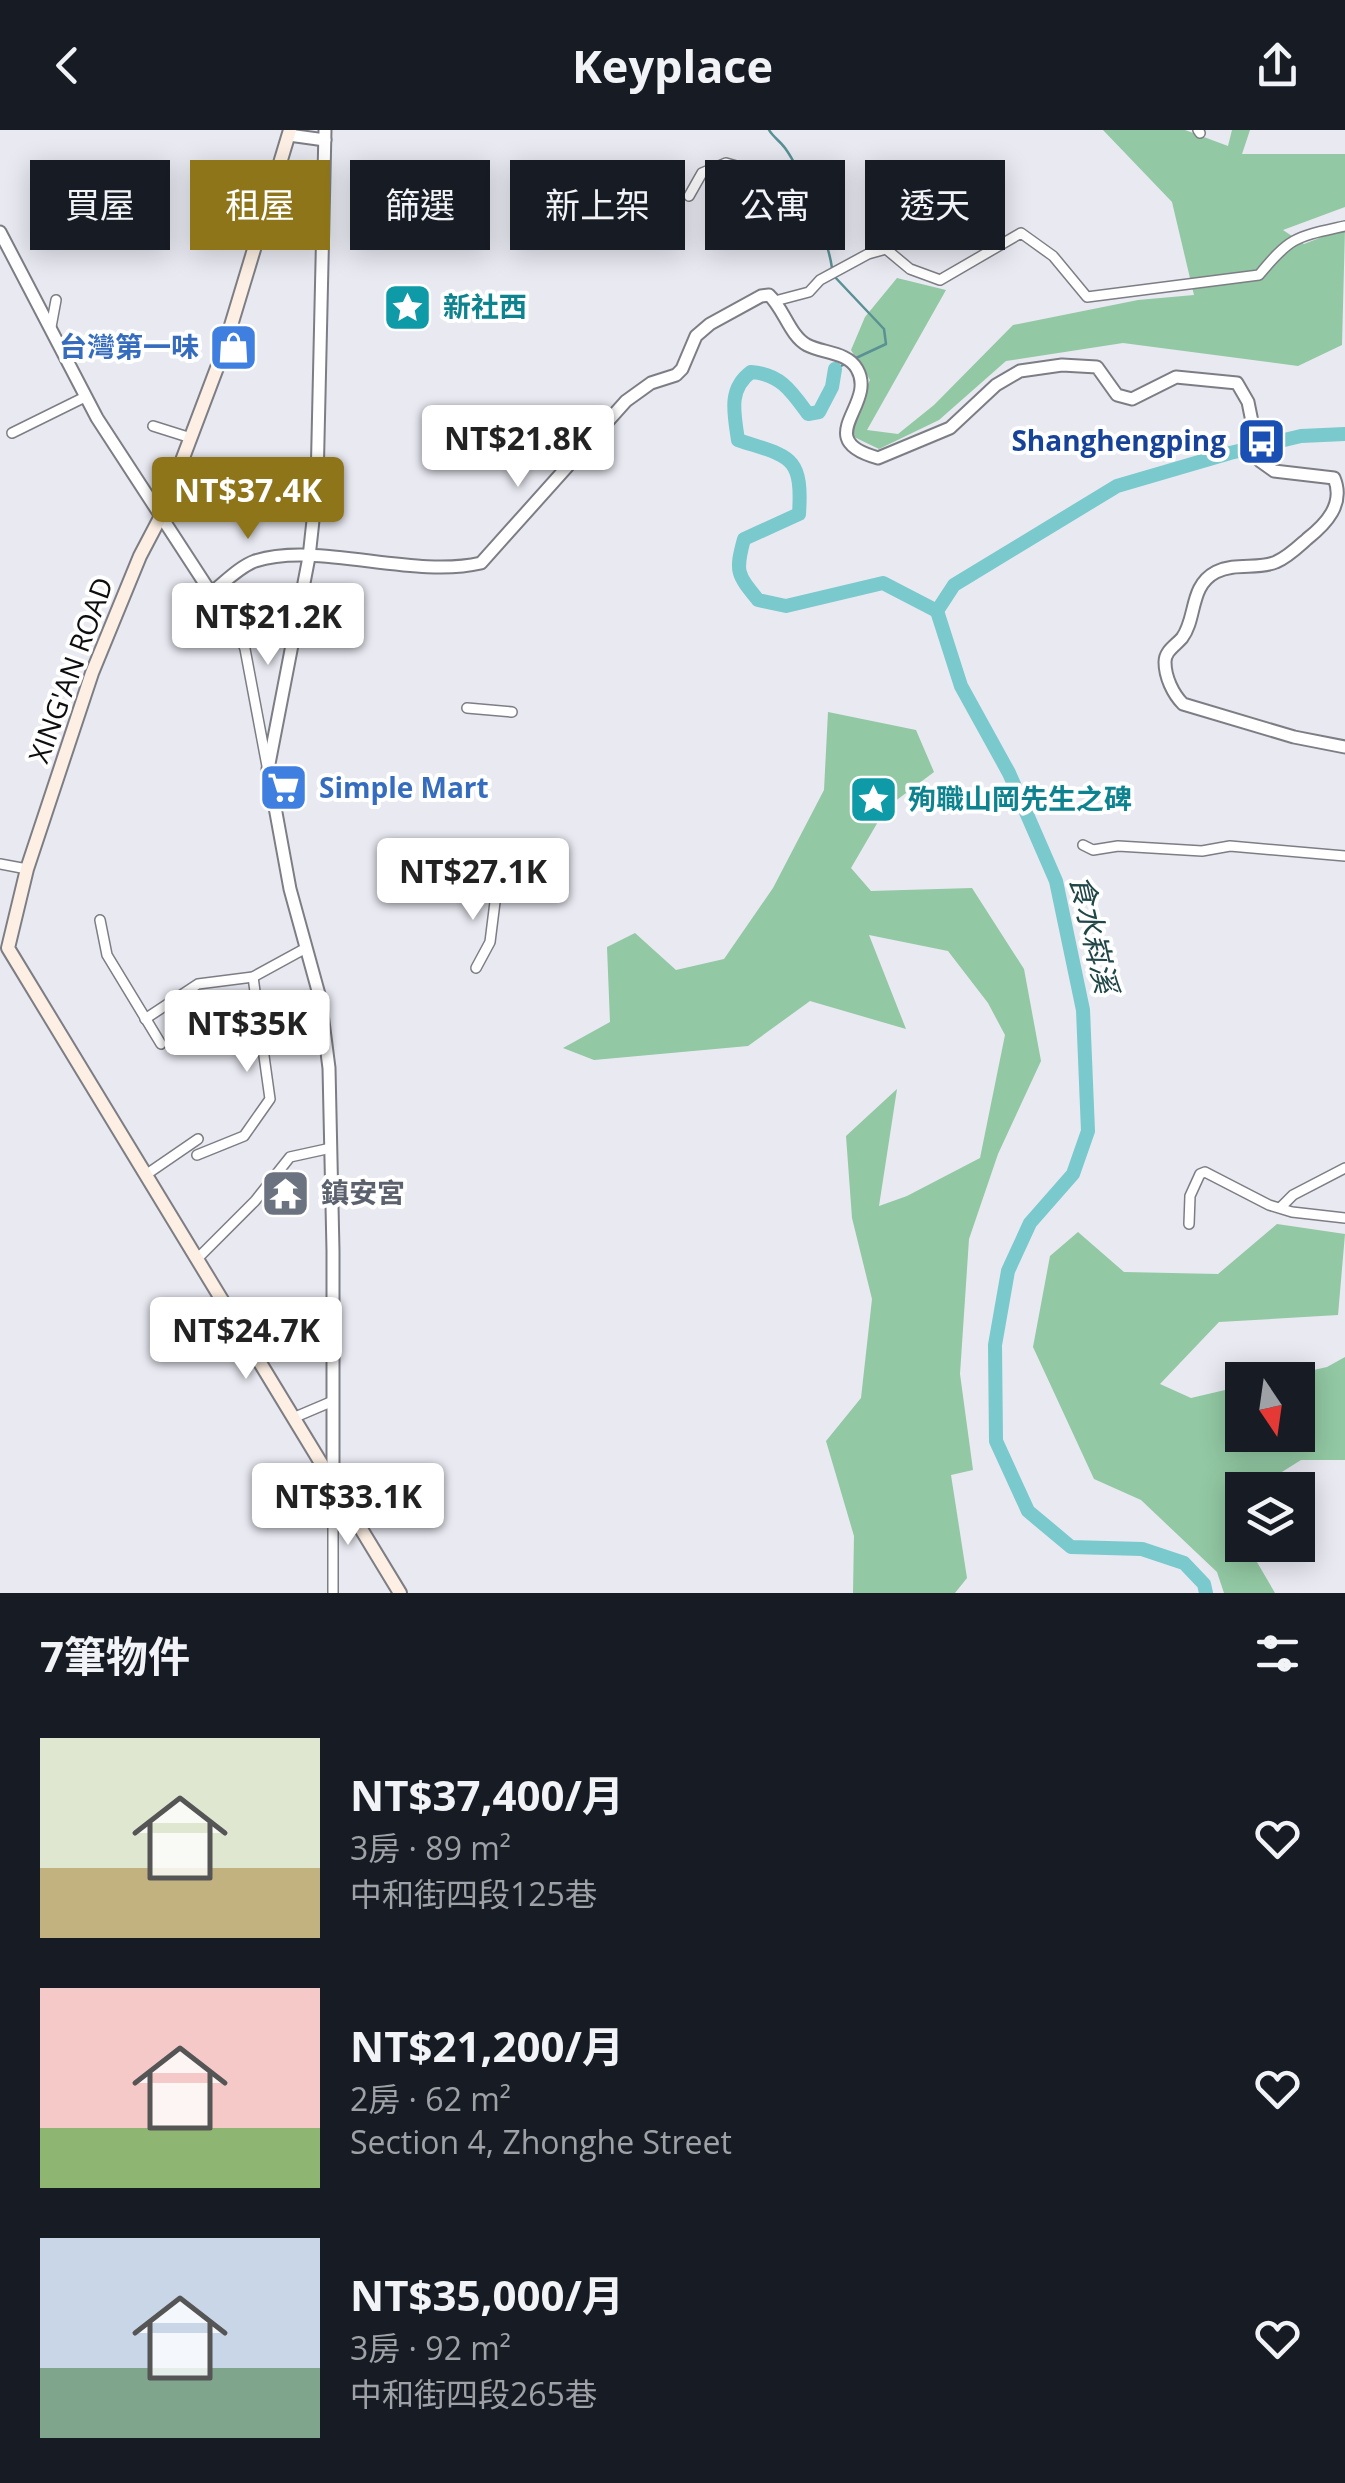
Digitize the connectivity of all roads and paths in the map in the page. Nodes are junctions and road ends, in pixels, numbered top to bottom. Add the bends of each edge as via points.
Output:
1 (290, 132) edge
2 (325, 135) edge
3 (705, 172) edge
4 (689, 196) dead end
5 (1345, 226) edge
6 (0, 232) edge
7 (56, 300) dead end
8 (775, 300) junction
9 (51, 327) junction
10 (85, 397) junction
11 (153, 426) dead end
12 (12, 432) dead end
13 (190, 438) junction
14 (1340, 478) edge
15 (161, 516) junction
16 (308, 557) junction
17 (211, 593) junction
18 (468, 708) dead end
19 (512, 712) dead end
20 (1345, 748) edge
21 (268, 769) junction
22 (1083, 845) dead end
23 (1345, 856) edge
24 (0, 864) edge
25 (26, 869) junction
26 (496, 886) dead end
27 (100, 920) dead end
28 (0, 934) edge
29 (8, 948) junction
30 (306, 948) junction
31 (476, 968) dead end
32 (253, 977) junction
33 (145, 1019) junction
34 (161, 1044) dead end
35 (198, 1139) dead end
36 (331, 1148) junction
37 (197, 1155) dead end
38 (1345, 1168) edge
39 (147, 1174) junction
40 (1281, 1207) junction
41 (1345, 1218) edge
42 (1188, 1224) dead end
43 (198, 1258) junction
44 (333, 1401) junction
45 (293, 1418) junction
46 (333, 1482) junction
47 (334, 1593) edge
48 (400, 1593) edge

1 - 2 street
1 - 13 main road, XING'AN ROAD
2 - 16 street via 318,484
3 - 4 street
5 - 8 street via 1285,244 1259,275 1087,298 1022,233 940,280 910,269 886,249 820,280 809,292
6 - 9 street
7 - 9 street
8 - 14 street via 799,339 857,369 861,388 846,436 868,455 887,456 950,428 1020,371 1075,364 1097,367 1117,395 1132,399 1176,376 1237,383 1248,402 1260,461 1274,471
8 - 16 street via 755,298 696,336 676,376 626,401 481,563 410,566
9 - 10 street
10 - 12 street
10 - 15 street
11 - 13 street
13 - 15 main road, XING'AN ROAD
14 - 20 street via 1338,511 1274,564 1235,566 1206,580 1184,636 1164,661 1183,704
15 - 17 street
15 - 25 main road, XING'AN ROAD via 92,673
16 - 17 street via 253,562
16 - 21 street
17 - 21 street via 245,649
18 - 19 street
21 - 30 street
22 - 23 street via 1202,851 1230,846
24 - 25 street
25 - 29 main road, XING'AN ROAD
26 - 31 street via 490,942
27 - 33 street via 106,954
28 - 29 street
29 - 39 main road
30 - 32 street
30 - 36 street via 327,1053
32 - 33 street via 198,984
32 - 37 street via 270,1099 244,1136
33 - 34 street
35 - 39 street
36 - 43 street via 290,1156
36 - 44 street
38 - 40 street
39 - 43 main road
40 - 41 street
40 - 42 street via 1205,1172 1190,1196
43 - 45 main road
44 - 45 street
44 - 46 street
45 - 46 main road
46 - 47 street
46 - 48 main road

